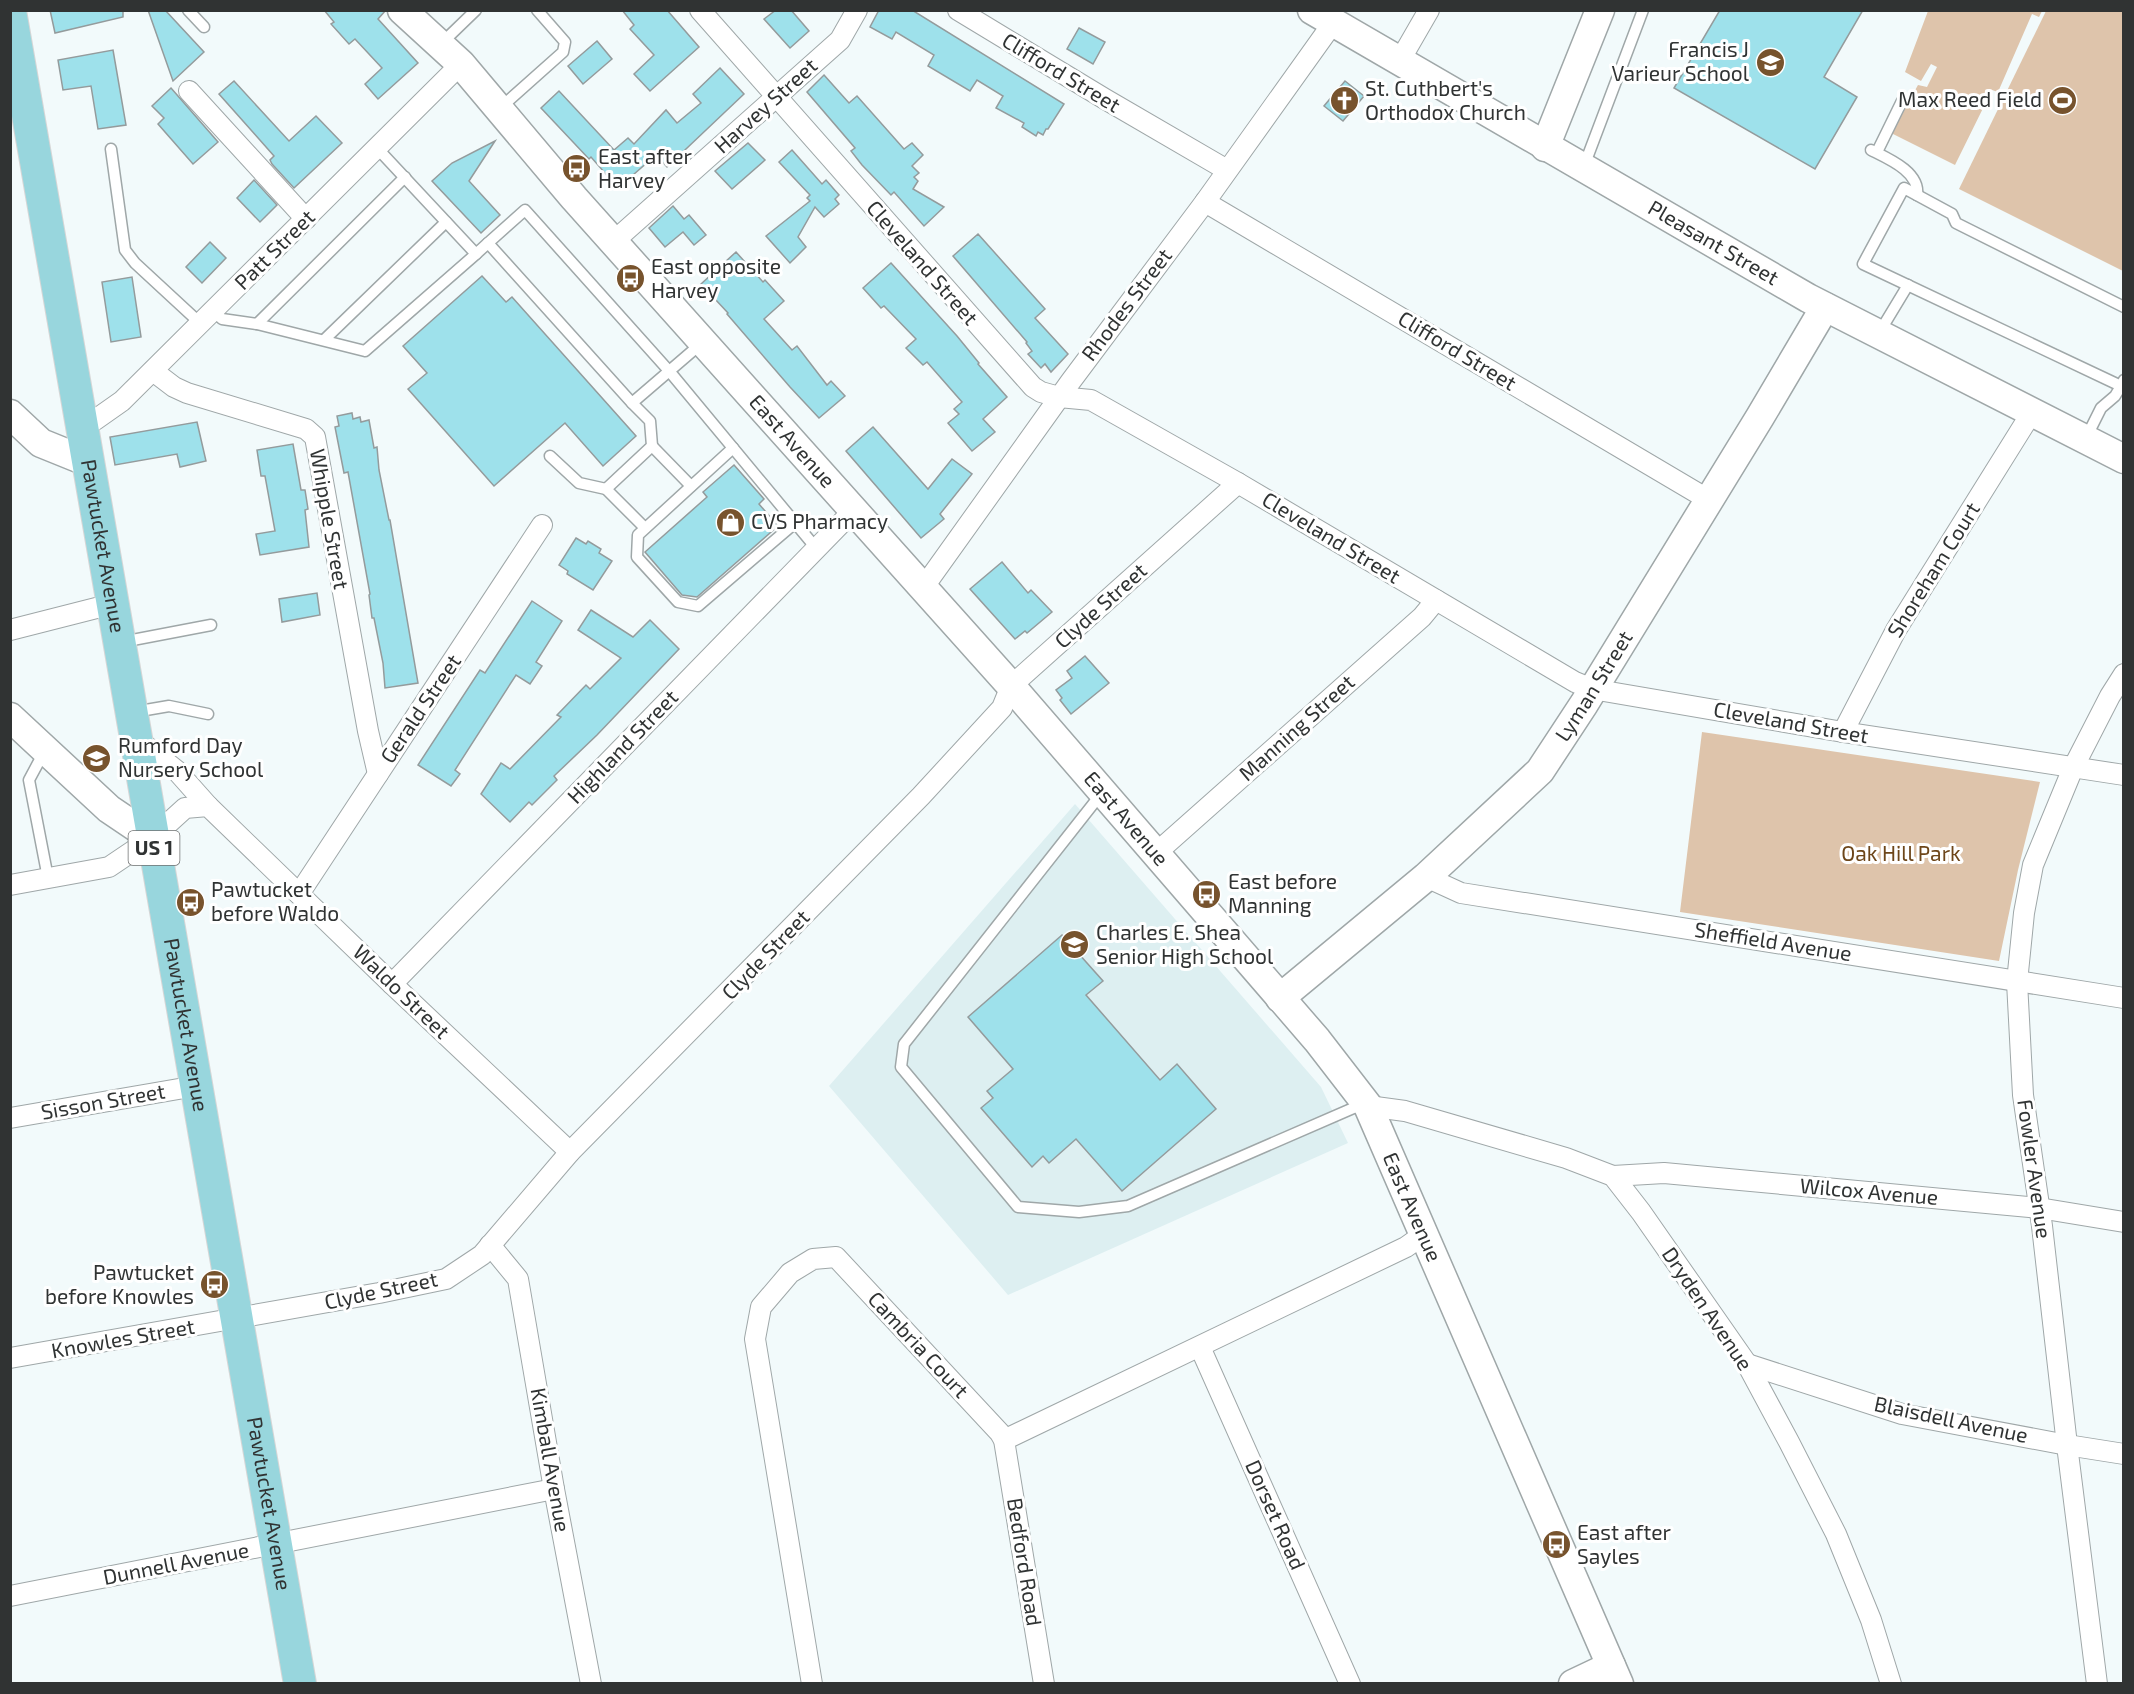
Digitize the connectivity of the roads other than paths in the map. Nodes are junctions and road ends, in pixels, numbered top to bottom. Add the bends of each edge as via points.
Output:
1 (188, 10) edge
2 (402, 10) edge
3 (428, 10) edge
4 (476, 10) edge
5 (537, 10) edge
6 (700, 10) edge
7 (857, 10) edge
8 (958, 10) edge
9 (1429, 10) edge
10 (1600, 10) edge
11 (1643, 10) edge
12 (1322, 17) edge
13 (11, 21) edge
14 (204, 27) dead end
15 (446, 39) junction
16 (1399, 62) junction
17 (461, 64) junction
18 (189, 91) dead end
19 (777, 97) junction
20 (1902, 101) dead end
21 (499, 109) junction
22 (1545, 147) junction
23 (377, 148) junction
24 (111, 149) dead end
25 (1582, 169) junction
26 (1227, 170) junction
27 (405, 177) junction
28 (1917, 195) junction
29 (1205, 202) junction
30 (306, 219) junction
31 (446, 222) junction
32 (613, 242) junction
33 (488, 243) junction
34 (476, 254) junction
35 (1908, 285) junction
36 (1825, 307) junction
37 (2124, 307) edge
38 (207, 317) junction
39 (258, 324) junction
40 (1879, 334) junction
41 (324, 340) junction
42 (704, 342) junction
43 (153, 371) junction
44 (670, 372) junction
45 (2122, 383) edge
46 (1059, 398) junction
47 (632, 403) junction
48 (2032, 412) junction
49 (10, 414) edge
50 (81, 425) junction
51 (2086, 438) junction
52 (652, 446) junction
53 (733, 448) junction
54 (550, 456) dead end
55 (2124, 459) edge
56 (88, 462) junction
57 (1238, 483) junction
58 (692, 486) junction
59 (606, 489) junction
60 (1709, 500) junction
61 (854, 510) junction
62 (795, 523) junction
63 (542, 525) dead end
64 (645, 528) junction
65 (816, 548) junction
66 (923, 588) junction
67 (1436, 600) junction
68 (112, 604) junction
69 (211, 625) dead end
70 (10, 630) edge
71 (119, 643) junction
72 (2124, 674) edge
73 (1011, 686) junction
74 (1592, 689) junction
75 (208, 714) dead end
76 (10, 717) edge
77 (133, 725) junction
78 (1843, 732) junction
79 (45, 749) junction
80 (2073, 768) junction
81 (378, 774) junction
82 (2124, 775) edge
83 (1102, 792) junction
84 (208, 806) junction
85 (152, 838) junction
86 (1155, 854) junction
87 (1426, 877) junction
88 (48, 878) junction
89 (10, 885) edge
90 (300, 894) junction
91 (2017, 982) junction
92 (392, 984) junction
93 (1280, 998) junction
94 (2124, 998) edge
95 (196, 1086) junction
96 (1367, 1104) junction
97 (10, 1118) edge
98 (570, 1152) junction
99 (1613, 1176) junction
100 (2039, 1208) junction
101 (2124, 1222) edge
102 (1423, 1236) junction
103 (490, 1245) junction
104 (236, 1319) junction
105 (1200, 1347) junction
106 (10, 1359) edge
107 (1747, 1364) junction
108 (1004, 1440) junction
109 (2067, 1445) junction
110 (2124, 1454) edge
111 (554, 1490) junction
112 (276, 1545) junction
113 (10, 1596) edge
114 (1615, 1675) edge
115 (300, 1683) edge
116 (591, 1683) edge
117 (812, 1683) edge
118 (1044, 1683) edge
119 (1350, 1683) edge
120 (1573, 1683) edge
121 (1891, 1683) edge
122 (2097, 1683) edge

1 - 14 lane
2 - 17 main road, East Avenue
3 - 15 main road, East Avenue
4 - 15 lane
5 - 21 lane via 565,42 563,52
6 - 19 street, Cleveland Street
7 - 19 street, Harvey Street via 840,40
8 - 26 street, Clifford Street
9 - 16 street
10 - 22 main road
11 - 25 lane
12 - 16 main road, Pleasant Street
12 - 26 street, Rhodes Street
13 - 50 main road, Pawtucket Avenue / US 1
15 - 17 main road, East Avenue
16 - 22 main road, Pleasant Street
17 - 21 main road, East Avenue
17 - 23 street, Patt Street
18 - 30 street
19 - 32 street, Harvey Street
19 - 46 street, Cleveland Street via 1027,381 1041,392
20 - 28 lane via 1874,151 1914,179
21 - 32 main road, East Avenue
22 - 25 main road, Pleasant Street
23 - 27 lane
23 - 30 street, Patt Street
24 - 38 lane via 125,250 135,263
25 - 36 main road, Pleasant Street
26 - 29 street, Rhodes Street
27 - 31 lane
27 - 39 lane
28 - 35 lane via 1904,188 1863,264
28 - 37 lane via 1952,214 1956,223
29 - 46 street, Rhodes Street
29 - 60 street, Clifford Street
30 - 38 street, Patt Street
31 - 34 lane
31 - 41 lane
32 - 42 main road, East Avenue
33 - 34 lane
33 - 44 lane via 525,210
33 - 47 lane
34 - 41 lane via 365,351
35 - 40 lane
35 - 45 lane
36 - 40 main road, Pleasant Street
36 - 60 main road, Lyman Street
38 - 39 lane
38 - 43 street, Patt Street
39 - 41 lane
40 - 48 main road, Pleasant Street
42 - 44 lane
42 - 61 main road, East Avenue
43 - 50 street, Patt Street via 122,402
43 - 81 street, Whipple Street via 187,393 306,429 315,437
44 - 47 lane
44 - 53 lane
45 - 51 lane via 2101,408
46 - 57 street, Cleveland Street via 1091,400
46 - 66 street, Rhodes Street
47 - 52 lane via 650,421
48 - 51 main road, Pleasant Street
48 - 78 street, Shoreham Court via 1896,630
49 - 56 main road via 41,443
50 - 56 main road, Pawtucket Avenue / US 1
51 - 55 main road, Pleasant Street
52 - 58 lane
52 - 59 lane
53 - 58 lane
53 - 62 lane
54 - 59 lane via 579,483
56 - 68 main road, Pawtucket Avenue / US 1
57 - 67 street, Cleveland Street
57 - 73 street, Clyde Street
58 - 64 lane
59 - 64 lane
60 - 74 main road, Lyman Street
61 - 65 street, Highland Street
61 - 66 main road, East Avenue
62 - 64 lane via 698,606 678,602 637,557 638,535
62 - 65 lane
63 - 81 street, Gerald Street
65 - 92 street, Highland Street
66 - 73 main road, East Avenue
67 - 74 street, Cleveland Street
67 - 86 street, Manning Street via 1422,617
68 - 70 street
68 - 71 main road, Pawtucket Avenue / US 1
69 - 71 lane
71 - 77 main road, Pawtucket Avenue / US 1
72 - 80 street, Fowler Avenue
73 - 83 main road, East Avenue
73 - 98 street, Clyde Street via 1002,708 921,796
74 - 78 street, Cleveland Street
74 - 87 main road, Lyman Street via 1540,771
75 - 77 lane via 169,706
76 - 79 main road
77 - 84 street, Waldo Street
77 - 85 main road, Pawtucket Avenue / US 1
78 - 80 street, Cleveland Street
79 - 85 main road via 109,809
79 - 88 lane via 28,780
80 - 82 street, Cleveland Street
80 - 91 street, Fowler Avenue via 2033,865
81 - 90 street, Gerald Street
83 - 86 main road, East Avenue
83 - 96 lane via 904,1044 901,1067 1000,1187 1018,1207 1078,1212 1128,1206
84 - 85 street via 185,808
84 - 90 street, Waldo Street
85 - 88 street via 109,867
85 - 95 main road, Pawtucket Avenue / US 1
86 - 93 main road, East Avenue
87 - 91 street, Sheffield Avenue via 1461,893
87 - 93 main road, Lyman Street
88 - 89 street
90 - 92 street, Waldo Street
91 - 94 street, Sheffield Avenue
91 - 100 street, Fowler Avenue via 2023,1095
92 - 98 street, Waldo Street
93 - 96 main road, East Avenue
95 - 97 street, Sisson Street
95 - 104 main road, Pawtucket Avenue / US 1
96 - 99 street via 1405,1111 1566,1158
96 - 102 main road, East Avenue
98 - 103 street, Clyde Street
99 - 100 street, Wilcox Avenue via 1664,1173
99 - 107 street, Dryden Avenue
100 - 101 street, Wilcox Avenue
100 - 109 street, Fowler Avenue
102 - 105 street
102 - 114 main road, East Avenue
103 - 104 street, Clyde Street via 482,1255 446,1279
103 - 111 street, Kimball Avenue via 518,1279
104 - 106 street, Knowles Street
104 - 112 main road, Pawtucket Avenue / US 1
105 - 108 street
105 - 119 street, Dorset Road
107 - 109 street, Blaisdell Avenue via 1902,1414
107 - 121 street, Dryden Avenue via 1836,1534 1871,1620
108 - 117 street, Cambria Court via 836,1257 813,1259 790,1273 761,1307 755,1339
108 - 118 street, Bedford Road
109 - 110 street, Blaisdell Avenue
109 - 122 street, Fowler Avenue
111 - 112 street, Dunnell Avenue
111 - 116 street, Kimball Avenue
112 - 113 street, Dunnell Avenue
112 - 115 main road, Pawtucket Avenue / US 1
114 - 120 main road

